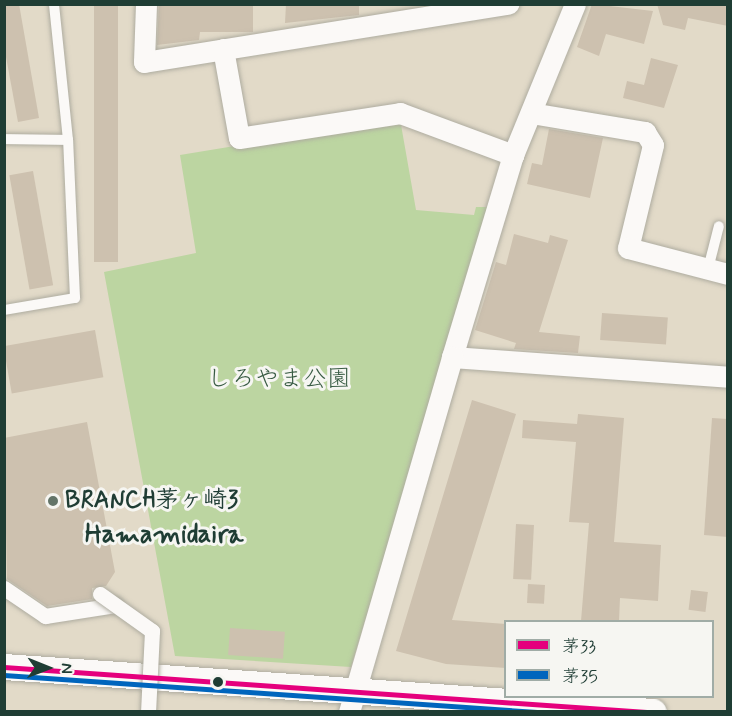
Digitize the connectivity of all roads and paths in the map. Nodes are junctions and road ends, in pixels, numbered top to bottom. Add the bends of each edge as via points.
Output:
1 (54, 4) edge
2 (146, 4) edge
3 (508, 4) edge
4 (575, 4) edge
5 (223, 49) junction
6 (531, 113) junction
7 (4, 139) edge
8 (68, 140) junction
9 (513, 155) junction
10 (719, 225) dead end
11 (718, 271) edge
12 (4, 310) edge
13 (452, 357) junction
14 (728, 377) edge
15 (4, 588) edge
16 (99, 594) dead end
17 (115, 605) junction
18 (4, 667) edge
19 (353, 701) edge
20 (148, 711) edge
21 (653, 711) edge

1 - 8 lane
2 - 5 street via 144,62
3 - 5 street
4 - 6 street
5 - 9 street via 239,138 400,113
6 - 9 street
6 - 11 street via 645,132 653,145 628,248
7 - 8 lane
8 - 12 lane via 75,298
9 - 13 street
10 - 11 lane
13 - 14 street
13 - 19 street
15 - 17 street via 45,616
16 - 17 street, bridge
17 - 20 street, bridge via 152,631
18 - 19 street
19 - 21 street

